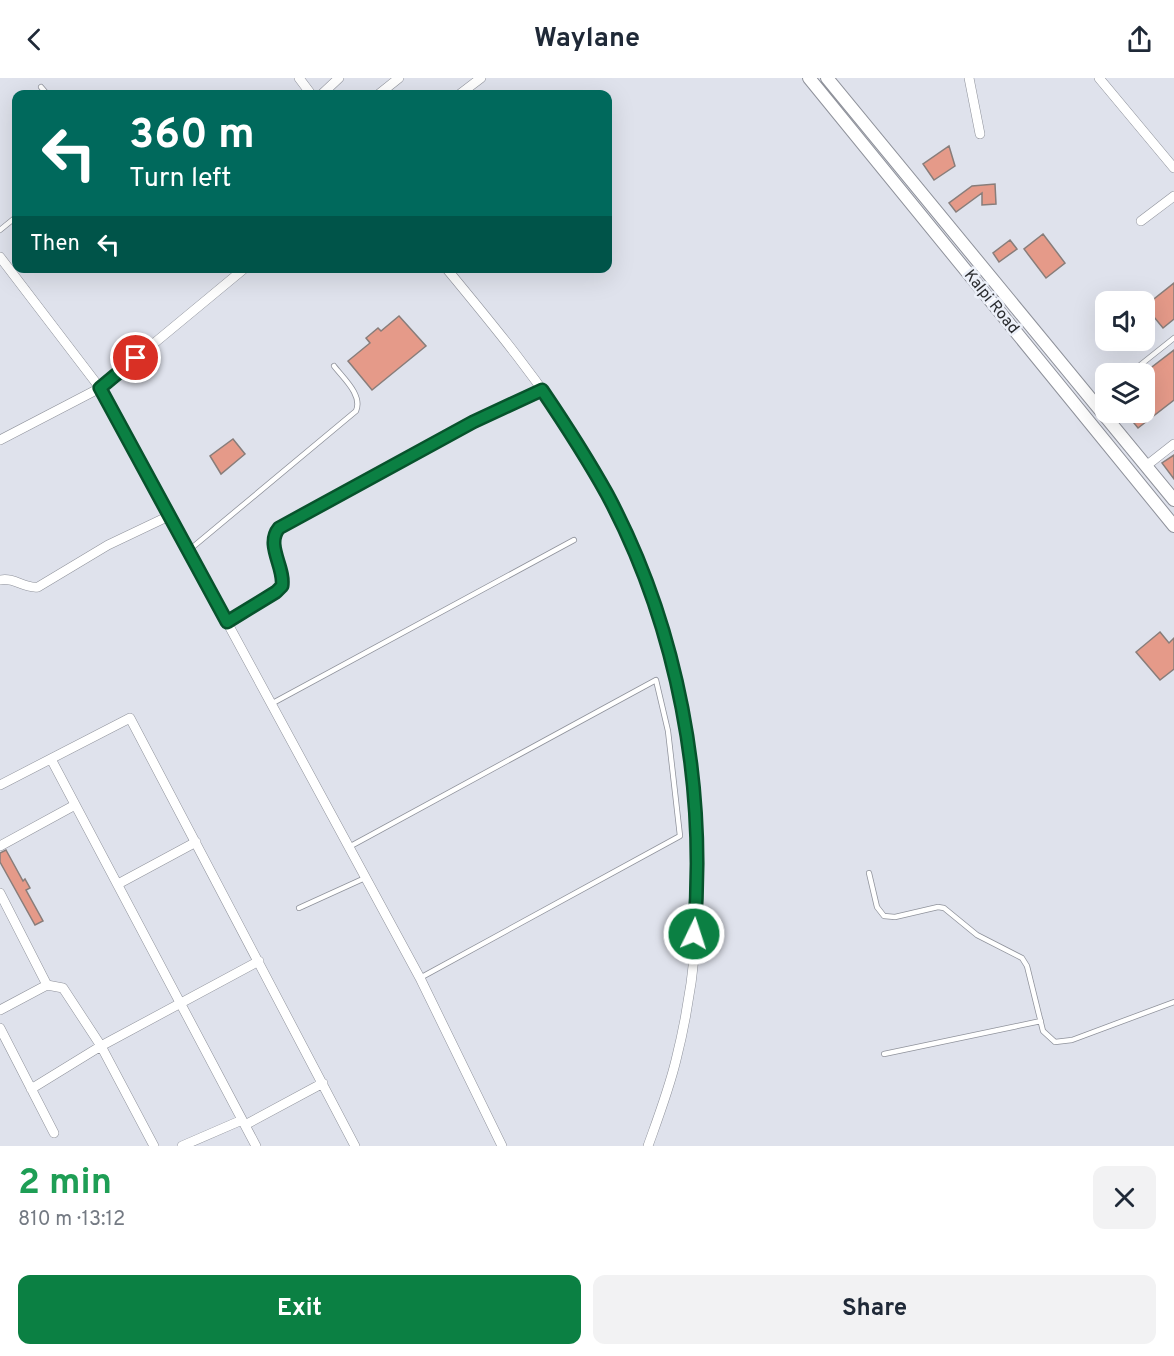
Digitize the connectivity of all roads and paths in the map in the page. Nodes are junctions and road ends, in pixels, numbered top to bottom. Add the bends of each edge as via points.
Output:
1 (339, 78) edge
2 (399, 78) edge
3 (481, 78) edge
4 (809, 78) edge
5 (827, 78) edge
6 (969, 78) edge
7 (1099, 78) edge
8 (41, 87) dead end
9 (44, 90) edge
10 (326, 90) edge
11 (384, 90) edge
12 (465, 90) edge
13 (980, 134) dead end
14 (1172, 162) edge
15 (1174, 196) edge
16 (12, 220) edge
17 (1141, 221) dead end
18 (0, 230) edge
19 (0, 257) edge
20 (12, 273) edge
21 (12, 273) edge
22 (239, 273) edge
23 (450, 273) edge
24 (1174, 338) edge
25 (1143, 363) edge
26 (334, 366) dead end
27 (100, 388) junction
28 (542, 390) junction
29 (1093, 402) joint
30 (0, 440) edge
31 (1174, 444) edge
32 (1146, 466) junction
33 (1174, 500) edge
34 (169, 516) junction
35 (1174, 526) edge
36 (574, 540) dead end
37 (188, 551) junction
38 (0, 580) edge
39 (227, 622) junction
40 (271, 704) junction
41 (51, 759) junction
42 (0, 785) edge
43 (75, 805) junction
44 (196, 842) junction
45 (0, 846) edge
46 (349, 847) junction
47 (869, 873) dead end
48 (366, 878) junction
49 (118, 884) junction
50 (0, 893) edge
51 (299, 908) dead end
52 (259, 961) junction
53 (420, 978) junction
54 (48, 985) junction
55 (181, 1002) junction
56 (1174, 1002) edge
57 (0, 1010) edge
58 (1041, 1021) junction
59 (0, 1028) edge
60 (101, 1046) junction
61 (885, 1054) dead end
62 (323, 1083) junction
63 (31, 1089) junction
64 (244, 1122) junction
65 (54, 1133) dead end
66 (154, 1146) edge
67 (182, 1146) edge
68 (256, 1146) edge
69 (355, 1146) edge
70 (502, 1146) edge
71 (648, 1146) edge

1 - 10 street
2 - 11 street
3 - 12 street
4 - 35 main road, Kalpi Road
5 - 29 main road, Kalpi Road
6 - 13 street
7 - 14 street
8 - 9 lane
15 - 17 street
16 - 18 lane
19 - 21 street
20 - 27 street
22 - 27 street
23 - 28 street
24 - 25 lane
26 - 37 lane via 356,394 356,411
27 - 30 street
27 - 34 street
28 - 39 lane via 466,426 279,528 274,543 282,586
28 - 71 street via 608,496 650,594 669,651 694,787 696,896 689,990 676,1060
29 - 32 main road, Kalpi Road
31 - 32 street
32 - 33 main road, Kalpi Road
34 - 37 street
34 - 38 street via 108,545 38,587 27,587 12,579
36 - 40 lane
37 - 39 street
39 - 40 street
40 - 46 street
41 - 42 street
41 - 43 street
41 - 44 street via 130,718
43 - 45 street
43 - 49 street
44 - 49 street
44 - 52 street
46 - 48 street
46 - 53 lane via 657,680 668,731 680,836
47 - 58 lane via 877,907 884,916 944,908 977,935 1022,958
48 - 51 lane
48 - 53 street
49 - 55 street
50 - 54 street
52 - 55 street
52 - 62 street
53 - 70 street
54 - 57 street
54 - 60 street via 63,988
55 - 60 street
55 - 64 street
56 - 58 lane via 1062,1043 1049,1038
58 - 61 lane
59 - 63 street
60 - 63 street
60 - 66 street
62 - 64 street
62 - 69 street
63 - 65 street
64 - 67 street
64 - 68 street

